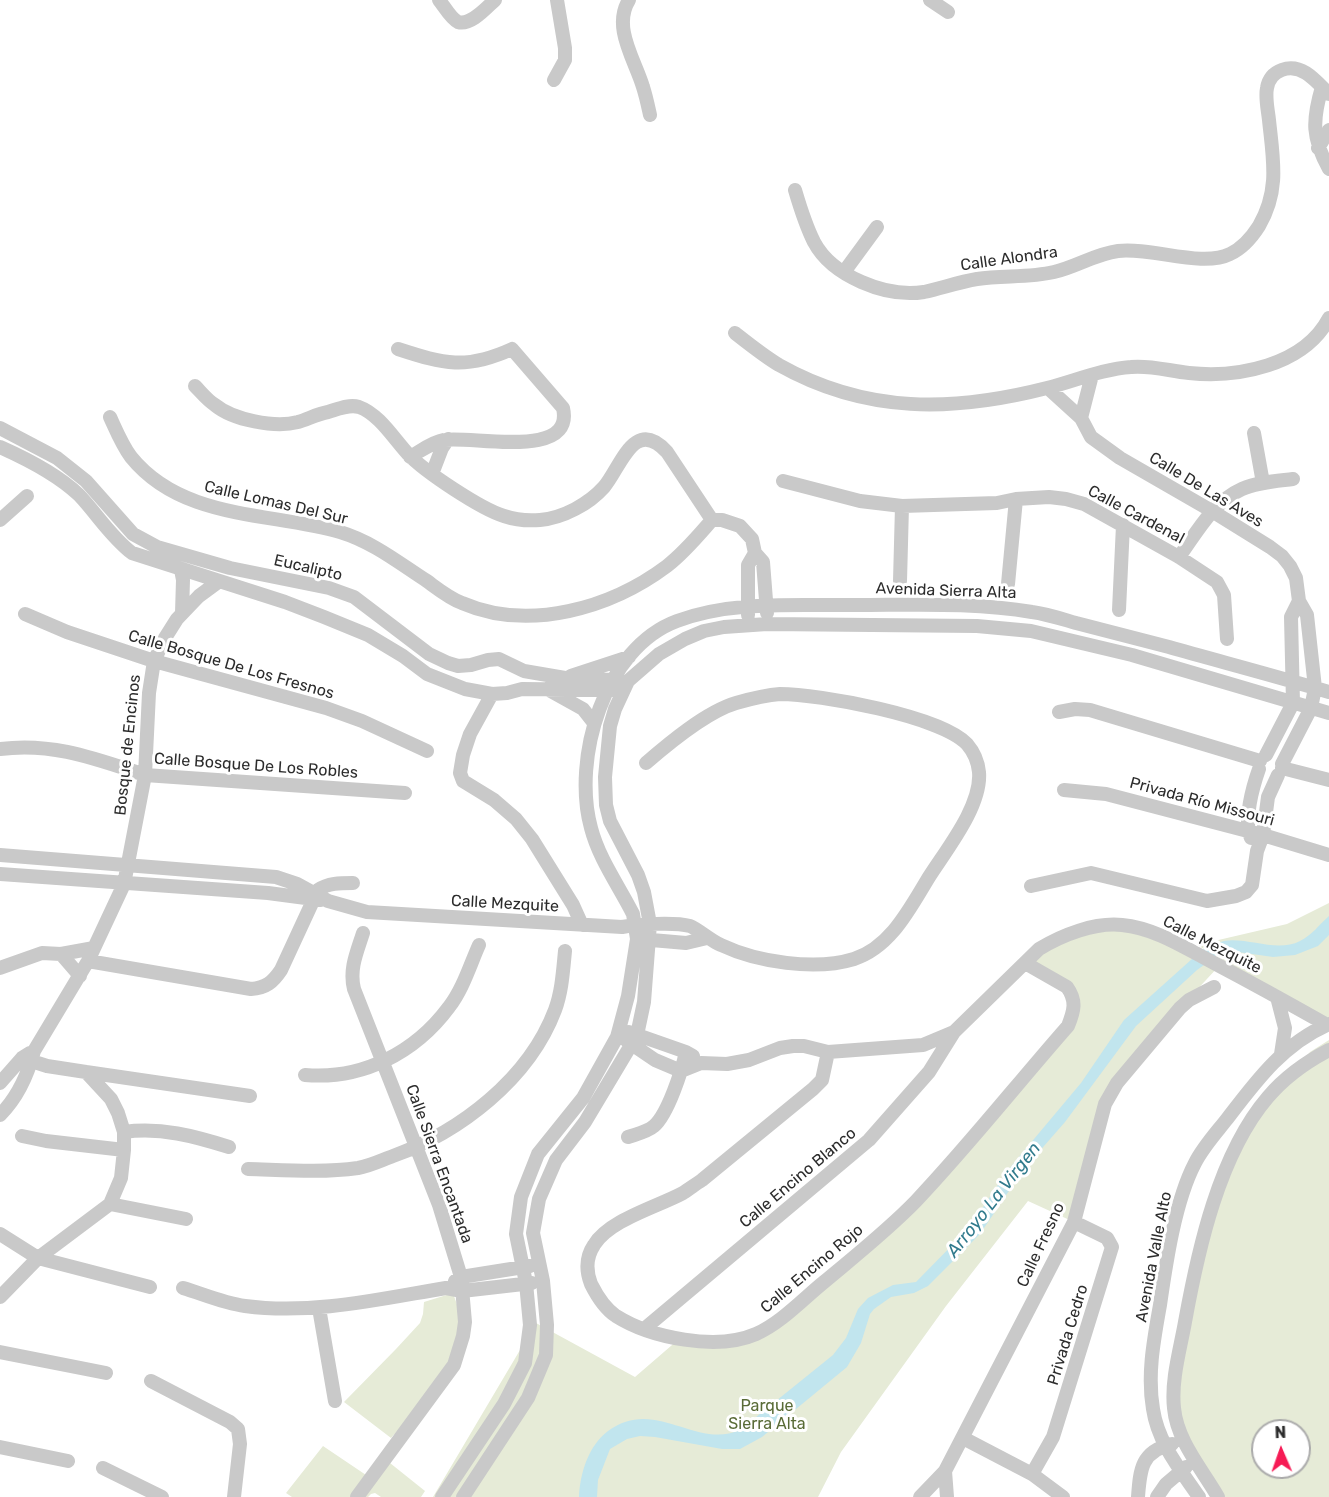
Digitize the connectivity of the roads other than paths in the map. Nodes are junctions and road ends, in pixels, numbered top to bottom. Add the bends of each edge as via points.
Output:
1 (439, 0) edge
2 (495, 0) edge
3 (557, 0) edge
4 (629, 0) edge
5 (930, 0) edge
6 (948, 12) dead end
7 (554, 80) dead end
8 (1326, 91) edge
9 (650, 115) dead end
10 (1329, 130) edge
11 (1318, 148) junction
12 (1329, 169) edge
13 (795, 190) dead end
14 (877, 227) dead end
15 (844, 272) junction
16 (1329, 318) edge
17 (735, 333) dead end
18 (398, 349) dead end
19 (1092, 375) junction
20 (195, 386) dead end
21 (1048, 388) junction
22 (110, 417) dead end
23 (1081, 418) junction
24 (0, 428) edge
25 (1254, 433) dead end
26 (448, 439) junction
27 (2, 449) edge
28 (410, 457) junction
29 (432, 474) junction
30 (1293, 479) dead end
31 (783, 481) dead end
32 (1263, 483) junction
33 (27, 496) dead end
34 (1016, 499) junction
35 (902, 506) junction
36 (1212, 511) junction
37 (0, 520) edge
38 (712, 520) junction
39 (1123, 525) junction
40 (755, 553) junction
41 (1179, 557) junction
42 (182, 570) junction
43 (900, 580) dead end
44 (218, 582) junction
45 (1008, 584) dead end
46 (1299, 601) junction
47 (747, 606) junction
48 (766, 606) junction
49 (1119, 610) dead end
50 (1034, 612) junction
51 (182, 613) junction
52 (25, 614) dead end
53 (767, 624) junction
54 (748, 626) junction
55 (1031, 631) junction
56 (1227, 639) dead end
57 (1309, 640) junction
58 (1292, 641) junction
59 (629, 657) junction
60 (154, 661) junction
61 (471, 665) junction
62 (524, 671) junction
63 (565, 678) junction
64 (1294, 683) junction
65 (618, 685) junction
66 (545, 688) junction
67 (1315, 688) junction
68 (465, 689) junction
69 (522, 689) junction
70 (1329, 692) edge
71 (492, 694) junction
72 (1293, 703) junction
73 (1311, 708) junction
74 (1059, 712) dead end
75 (1329, 713) edge
76 (594, 723) junction
77 (0, 749) edge
78 (427, 751) dead end
79 (1262, 762) junction
80 (646, 763) dead end
81 (1281, 769) junction
82 (145, 775) junction
83 (1329, 780) edge
84 (1064, 790) dead end
85 (405, 793) dead end
86 (1248, 831) junction
87 (1263, 835) junction
88 (1257, 850) junction
89 (0, 855) edge
90 (1329, 855) edge
91 (129, 866) junction
92 (0, 874) edge
93 (352, 883) dead end
94 (124, 884) junction
95 (1031, 886) dead end
96 (314, 896) junction
97 (582, 925) junction
98 (643, 932) junction
99 (363, 933) dead end
100 (479, 945) dead end
101 (565, 951) dead end
102 (61, 954) junction
103 (91, 954) junction
104 (1025, 963) junction
105 (0, 968) edge
106 (80, 976) junction
107 (1214, 987) dead end
108 (1277, 997) junction
109 (1328, 1024) edge
110 (954, 1032) junction
111 (618, 1033) junction
112 (635, 1039) junction
113 (923, 1045) junction
114 (1329, 1050) edge
115 (686, 1052) junction
116 (828, 1052) junction
117 (1281, 1054) junction
118 (29, 1057) junction
119 (382, 1062) junction
120 (701, 1063) junction
121 (681, 1071) junction
122 (86, 1072) junction
123 (929, 1072) junction
124 (305, 1075) dead end
125 (0, 1083) edge
126 (250, 1096) dead end
127 (0, 1115) edge
128 (124, 1132) junction
129 (22, 1136) dead end
130 (628, 1137) dead end
131 (229, 1147) dead end
132 (418, 1147) junction
133 (124, 1150) junction
134 (248, 1169) dead end
135 (111, 1204) junction
136 (186, 1219) dead end
137 (1074, 1222) junction
138 (0, 1234) edge
139 (38, 1258) junction
140 (539, 1265) junction
141 (521, 1267) junction
142 (543, 1281) junction
143 (526, 1283) junction
144 (461, 1284) junction
145 (150, 1287) dead end
146 (183, 1288) dead end
147 (0, 1297) edge
148 (319, 1308) junction
149 (644, 1329) junction
150 (0, 1352) edge
151 (106, 1373) dead end
152 (151, 1381) dead end
153 (335, 1401) dead end
154 (963, 1438) junction
155 (1183, 1442) junction
156 (1164, 1446) junction
157 (0, 1447) edge
158 (1196, 1460) junction
159 (68, 1461) dead end
160 (103, 1468) dead end
161 (1181, 1470) junction
162 (945, 1472) junction
163 (1032, 1474) junction
164 (162, 1497) edge
165 (234, 1497) edge
166 (357, 1497) edge
167 (442, 1497) edge
168 (463, 1497) edge
169 (920, 1497) edge
170 (947, 1497) edge
171 (1063, 1497) edge
172 (1138, 1497) edge
173 (1157, 1497) edge
174 (1199, 1497) edge
175 (1218, 1497) edge

1 - 2 street via 454,19 462,22
3 - 7 street via 565,60
4 - 9 street via 624,9 624,31
5 - 6 street
8 - 11 street via 1315,111
8 - 15 street, Calle Alondra via 1298,69 1280,70 1269,81 1274,172 1271,201 1254,234 1231,254 1207,260 1119,251 1053,273 979,279 922,292 878,288
10 - 11 street
11 - 12 street
13 - 15 street, Calle Alondra via 814,243
14 - 15 street
16 - 19 street via 1295,353 1261,368 1210,375 1129,367
17 - 21 street via 777,364 806,379 843,393 883,401 929,406
18 - 26 street via 459,364 512,349 563,408 564,423 559,430 538,441
19 - 21 street
19 - 23 street
20 - 28 street via 226,412 266,423 297,422 346,407 361,408 376,418
21 - 23 street, Calle De Las Aves
22 - 38 street, Calle Lomas Del Sur via 131,457 169,489 217,509 351,536 379,549 460,603 496,613 552,614 596,605 669,565
23 - 36 street, Calle De Las Aves via 1091,436 1120,458
24 - 61 street, Eucalipto via 57,458 96,491 124,526 147,543 230,568 339,591 362,602 429,654 458,666
25 - 32 street
26 - 28 street
26 - 29 street
27 - 42 street via 48,471 72,490 132,553
28 - 29 street
29 - 38 street via 503,516 543,520 585,503 604,487 628,448 641,440 650,440 667,452
30 - 32 street
31 - 35 street, Calle Cardenal via 860,501
32 - 36 street via 1243,488
33 - 37 street
34 - 35 street, Calle Cardenal
34 - 39 street, Calle Cardenal via 1066,499
34 - 45 street
35 - 43 street
36 - 41 street
36 - 46 street, Calle De Las Aves via 1282,556 1296,578
38 - 40 street via 740,526 752,539
39 - 41 street, Calle Cardenal
39 - 49 street
40 - 47 street via 748,565
40 - 48 street via 763,562
41 - 56 street, Calle Cardenal via 1221,588
42 - 44 street
42 - 51 street
44 - 51 street, Bosque de Encinos
44 - 68 street via 285,602 368,635 427,674
46 - 57 street, Calle De Las Aves via 1307,615
46 - 58 street, Calle De Las Aves via 1291,617
47 - 48 street, Avenida Sierra Alta
47 - 54 street
47 - 59 street, Avenida Sierra Alta via 674,622 639,645
48 - 50 street, Avenida Sierra Alta via 932,605
48 - 53 street
50 - 55 street
50 - 64 street, Avenida Sierra Alta
51 - 60 street, Bosque de Encinos
52 - 60 street, Calle Bosque De Los Fresnos
53 - 54 street, Avenida Sierra Alta
53 - 55 street, Avenida Sierra Alta via 954,625
54 - 65 street, Avenida Sierra Alta via 704,631 685,639
55 - 72 street, Avenida Sierra Alta
57 - 58 street
57 - 67 street, Calle De Las Aves
58 - 64 street, Calle De Las Aves
59 - 63 street
59 - 65 street, Avenida Sierra Alta
60 - 78 street, Calle Bosque De Los Fresnos via 326,708
60 - 82 street, Bosque de Encinos
61 - 62 street, Eucalipto via 499,659
61 - 68 street
62 - 63 street, Eucalipto
62 - 69 street
63 - 65 street, Eucalipto
64 - 67 street, Avenida Sierra Alta
64 - 72 street, Calle De Las Aves
65 - 66 street
65 - 76 street
65 - 98 street via 610,726 606,805 644,892
66 - 69 street
66 - 76 street via 583,710
67 - 70 street, Avenida Sierra Alta
67 - 73 street, Calle De Las Aves
68 - 71 street
69 - 71 street
71 - 97 street via 470,734 460,773 463,781 516,819 573,904
72 - 73 street, Avenida Sierra Alta
72 - 79 street
73 - 75 street, Avenida Sierra Alta
73 - 81 street, Calle De Las Aves
74 - 79 street via 1090,710
76 - 98 street via 587,777 591,829
77 - 82 street, Calle Bosque De Los Robles via 66,751
79 - 81 street via 1270,754 1278,757
79 - 81 street via 1263,776 1267,778
79 - 86 street via 1252,793
80 - 98 street via 695,724 734,704 778,694 868,706 939,725 966,743 976,758 979,773 974,801 963,823 901,923 870,952 822,964 784,961 748,956 707,938 687,943
81 - 83 street
81 - 87 street, Calle De Las Aves via 1268,797
82 - 85 street, Calle Bosque De Los Robles
82 - 91 street, Bosque de Encinos
84 - 86 street, Privada Río Missouri via 1106,794
86 - 87 street, Privada Río Missouri
86 - 88 street
87 - 88 street, Calle De Las Aves
87 - 90 street, Privada Río Missouri
88 - 95 street, Calle De Las Aves via 1252,885 1222,899 1191,898 1092,873
89 - 91 street, Calle Mezquite
91 - 94 street, Bosque de Encinos
91 - 96 street, Calle Mezquite via 276,877 297,884
92 - 94 street
93 - 96 street via 325,885
94 - 96 street
94 - 103 street, Bosque de Encinos
96 - 97 street, Calle Mezquite via 350,909 385,913
96 - 103 street via 281,969 275,979 261,988
97 - 98 street, Calle Mezquite
98 - 111 street
98 - 112 street via 644,1002
99 - 119 street, Calle Sierra Encantada via 352,964 352,980
100 - 119 street via 451,1006 413,1043
101 - 132 street via 555,1010 537,1045 505,1086 461,1123
102 - 103 street
102 - 105 street via 42,953
102 - 106 street
103 - 106 street, Bosque de Encinos
104 - 108 street, Calle Mezquite via 1052,941 1119,924 1159,935
104 - 110 street, Calle Mezquite
104 - 149 street, Calle Encino Rojo via 1067,987 1074,1010 1068,1026 915,1202 772,1325 755,1335 732,1341 698,1342
106 - 118 street, Bosque de Encinos
107 - 137 street, Calle Fresno via 1180,1008 1111,1093 1097,1129
108 - 109 street, Calle Mezquite
108 - 117 street via 1285,1029
109 - 117 street, Avenida Valle Alto
110 - 113 street
110 - 123 street, Calle Encino Blanco
111 - 112 street
111 - 141 street via 583,1098 538,1154 527,1179 517,1216
112 - 115 street
112 - 121 street via 655,1060
112 - 140 street via 548,1175 533,1233
113 - 116 street
113 - 123 street via 930,1057
114 - 155 street via 1285,1079 1263,1104 1245,1130 1210,1211 1196,1261 1174,1389 1174,1408
115 - 120 street
115 - 121 street
116 - 120 street via 794,1046 749,1060
116 - 149 street, Calle Encino Rojo via 822,1080 813,1089 702,1180 621,1222 594,1244 587,1269 598,1300 615,1316
117 - 156 street, Avenida Valle Alto via 1206,1145 1184,1191 1167,1259 1150,1377 1153,1410
118 - 122 street
118 - 125 street
118 - 127 street via 16,1096
119 - 124 street via 341,1076
119 - 132 street, Calle Sierra Encantada
120 - 121 street
121 - 130 street via 656,1125
122 - 126 street
122 - 128 street via 111,1099
123 - 149 street, Calle Encino Blanco via 862,1146
128 - 131 street via 164,1131
128 - 133 street
129 - 133 street
132 - 134 street via 360,1168
132 - 144 street, Calle Sierra Encantada via 440,1205
133 - 135 street via 121,1178
135 - 136 street
135 - 139 street
137 - 154 street, Calle Fresno
137 - 163 street, Privada Cedro via 1107,1238 1112,1247 1053,1437
138 - 139 street
139 - 145 street
139 - 147 street
140 - 141 street
140 - 142 street
141 - 143 street
141 - 144 street
142 - 143 street
142 - 168 street via 547,1325 546,1355 540,1373
143 - 144 street
143 - 167 street via 530,1325 525,1363 504,1404
144 - 148 street
144 - 166 street, Calle Sierra Encantada via 465,1322 454,1365
146 - 148 street via 245,1306
148 - 153 street
150 - 151 street
152 - 165 street via 238,1429
154 - 162 street, Calle Fresno
154 - 163 street
155 - 156 street
155 - 158 street
156 - 161 street, Avenida Valle Alto
156 - 172 street via 1144,1462
157 - 159 street
158 - 161 street
158 - 175 street
160 - 164 street
161 - 173 street
161 - 174 street, Avenida Valle Alto
162 - 169 street, Calle Fresno
162 - 170 street
163 - 171 street

